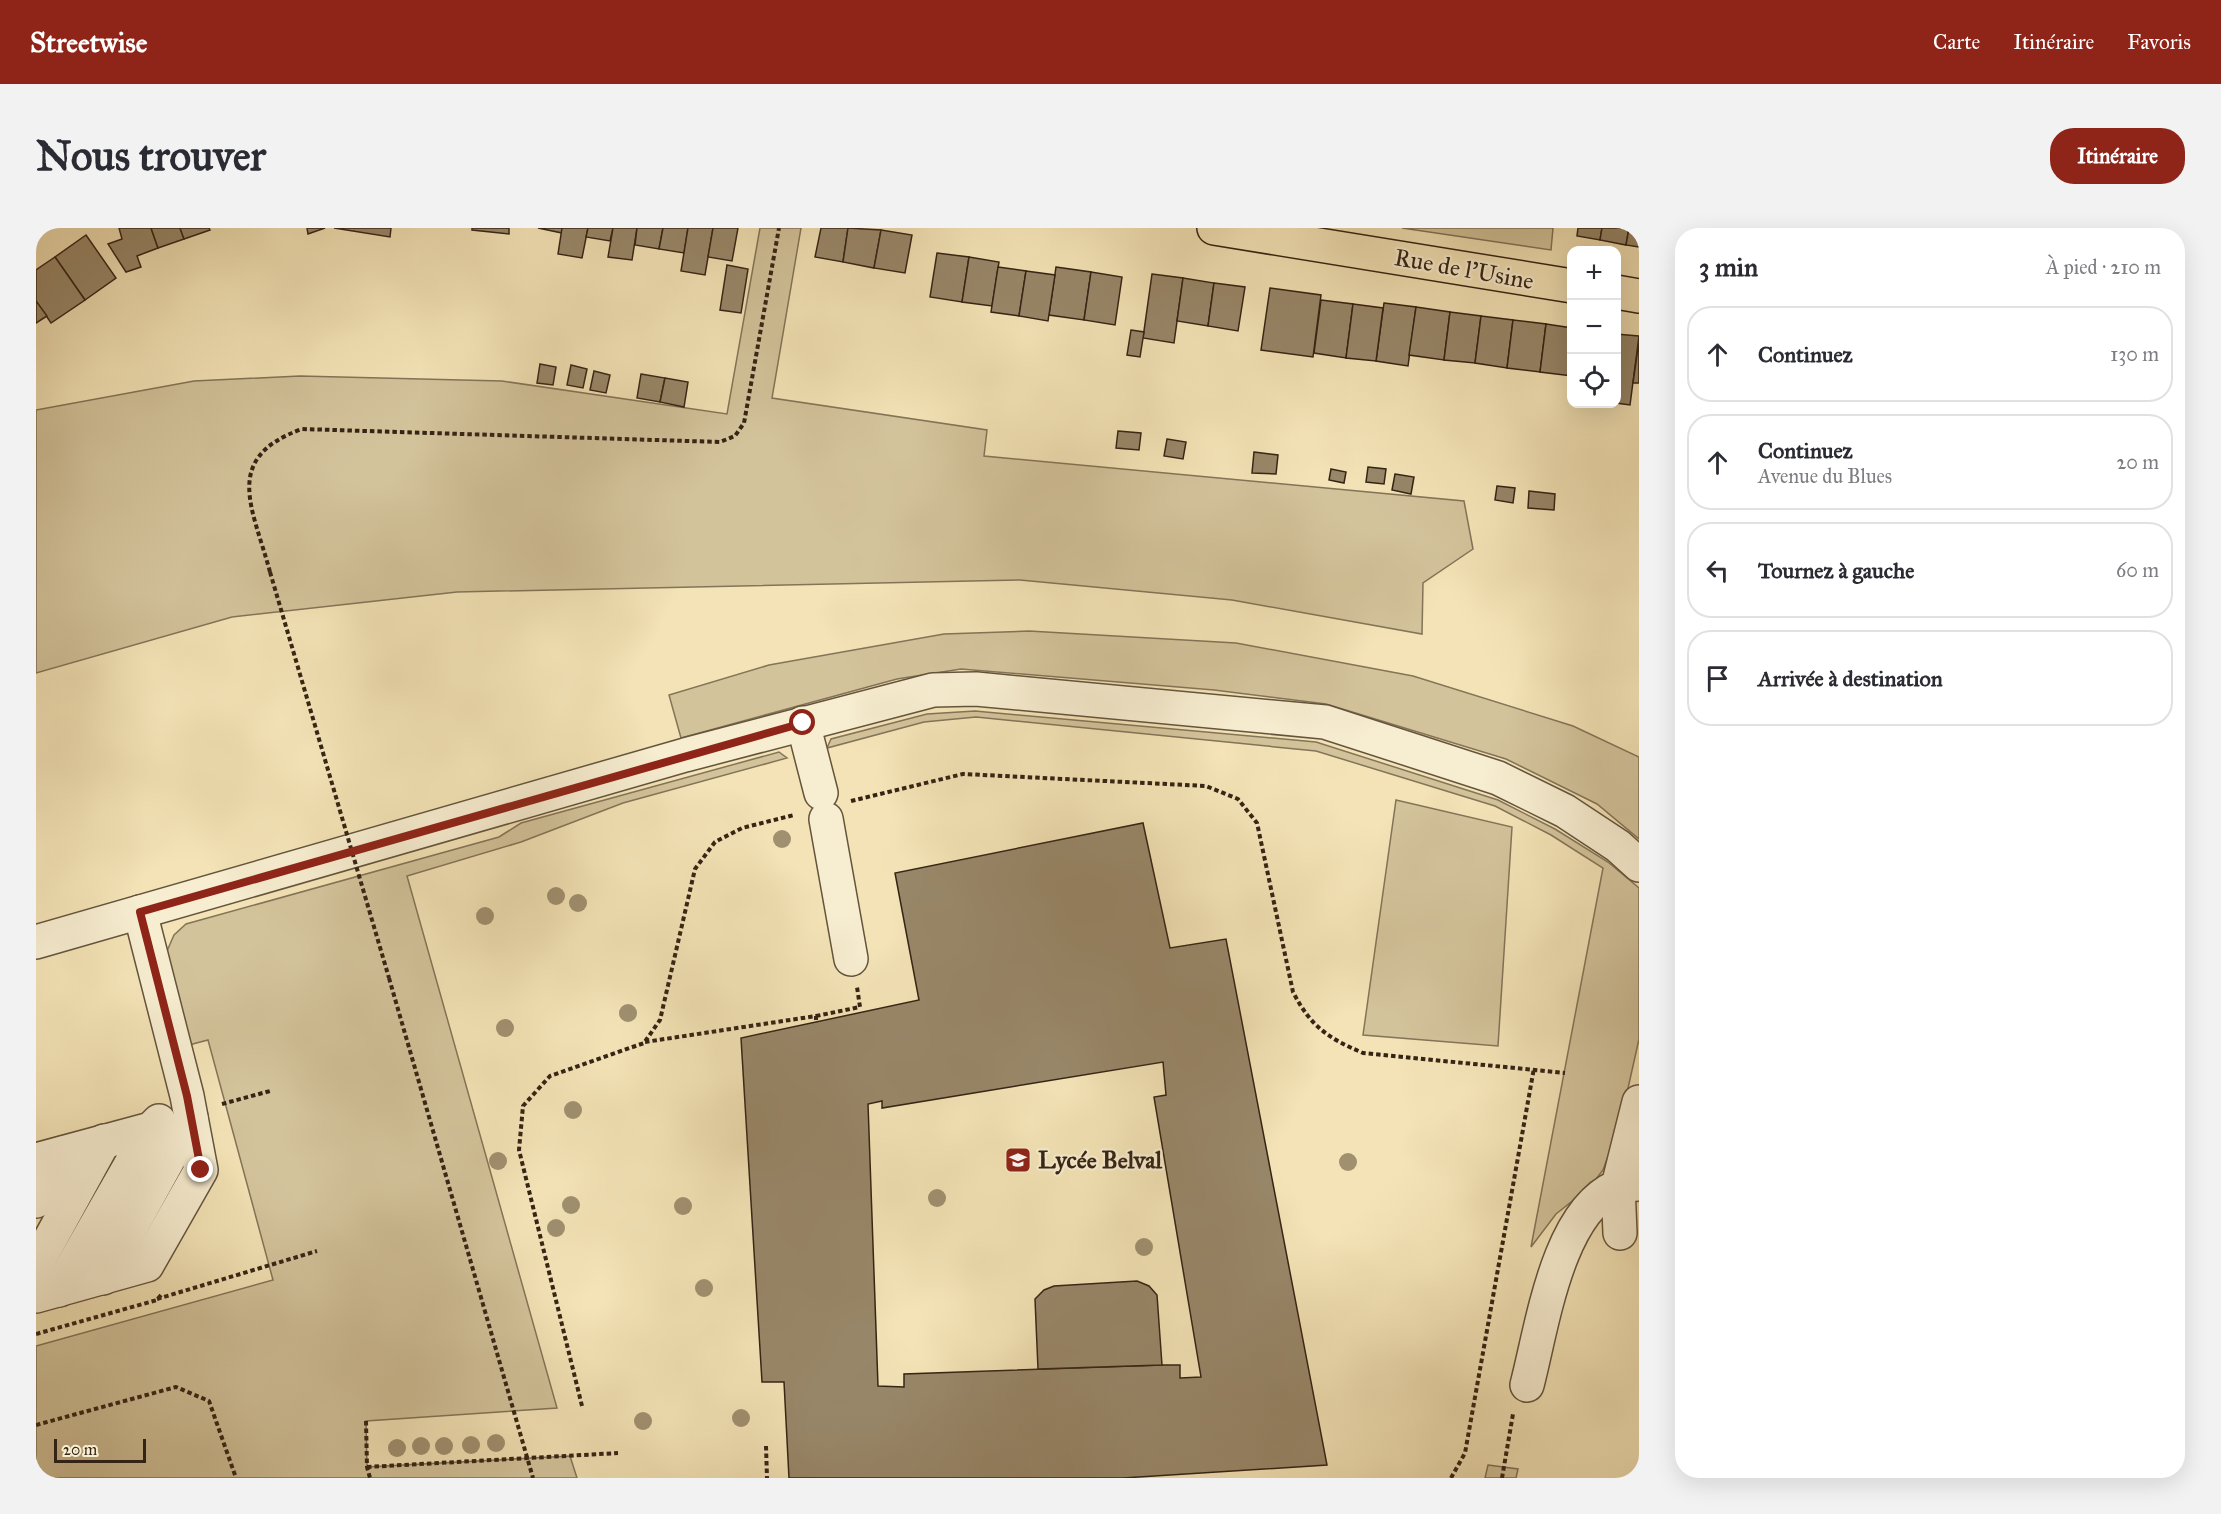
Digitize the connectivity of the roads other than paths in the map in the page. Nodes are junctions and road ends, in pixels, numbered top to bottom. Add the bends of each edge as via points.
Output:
1 (1214, 228) edge
2 (1567, 285) edge
3 (1621, 293) edge
4 (1639, 296) edge
5 (803, 723) junction
6 (1639, 865) edge
7 (140, 912) junction
8 (36, 942) edge
9 (851, 959) road end
10 (1639, 1102) edge
11 (197, 1107) junction
12 (151, 1129) junction
13 (104, 1142) junction
14 (50, 1157) edge
15 (1628, 1185) edge
16 (36, 1201) edge
17 (1620, 1233) dead end
18 (36, 1265) edge
19 (47, 1293) edge
20 (1520, 1396) road end

1 - 2 main road, Rue de l'Usine
3 - 4 main road
5 - 6 street via 933,690 975,690 1324,722 1498,778 1565,811
5 - 7 street
5 - 9 street via 824,806
7 - 8 street
7 - 11 street
10 - 15 street
11 - 12 street
11 - 19 street via 201,1170 147,1265
12 - 13 street
12 - 19 street
13 - 14 street
13 - 18 street
14 - 16 street
15 - 17 street
15 - 20 street via 1597,1199 1574,1227

